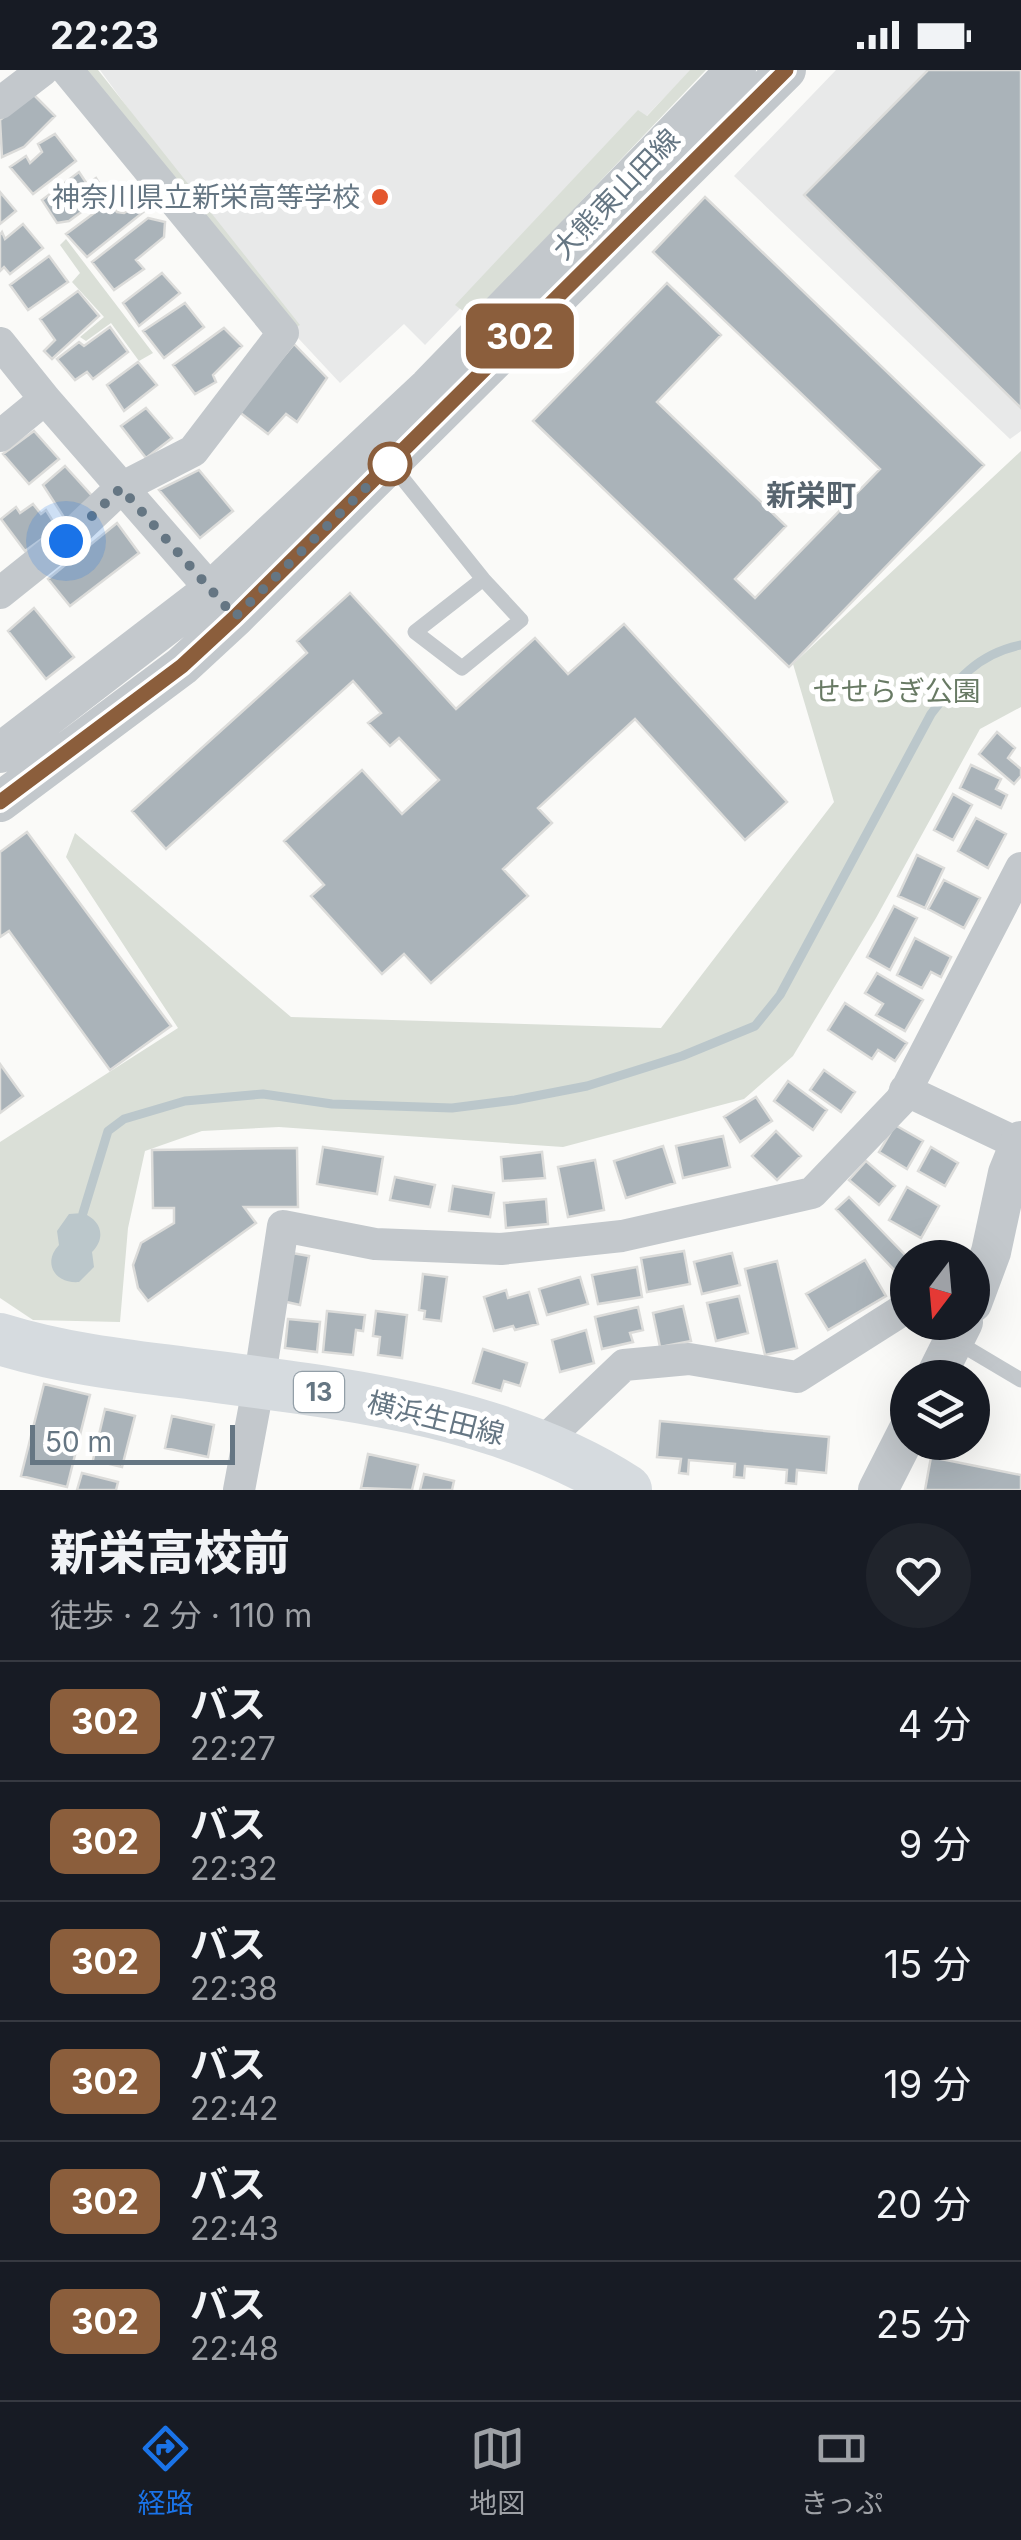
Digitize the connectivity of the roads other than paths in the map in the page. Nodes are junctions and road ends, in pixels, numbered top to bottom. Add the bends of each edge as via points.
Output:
1 (42, 70) edge
2 (67, 70) edge
3 (736, 70) edge
4 (786, 70) edge
5 (0, 103) edge
6 (0, 342) edge
7 (45, 399) junction
8 (0, 436) edge
9 (391, 464) junction
10 (121, 488) junction
11 (482, 579) junction
12 (0, 593) edge
13 (223, 604) junction
14 (0, 754) edge
15 (0, 802) edge
16 (1021, 868) edge
17 (905, 1090) junction
18 (1020, 1143) edge
19 (990, 1261) edge
20 (890, 1319) edge
21 (0, 1339) edge
22 (970, 1340) edge
23 (1021, 1380) edge
24 (259, 1383) junction
25 (539, 1446) junction
26 (894, 1460) edge
27 (239, 1490) edge
28 (626, 1490) edge
29 (878, 1490) edge

1 - 5 street
2 - 10 street via 283,333 194,451
3 - 13 street, 大熊東山田線
4 - 9 street, 大熊東山田線
6 - 7 street
7 - 8 street
7 - 10 street
9 - 11 lane
9 - 13 street, 大熊東山田線
10 - 12 street
10 - 13 street
11 - 11 lane via 415,632 462,668 521,620
13 - 14 street, 大熊東山田線
13 - 15 street, 大熊東山田線 via 182,666
16 - 17 street
17 - 18 street
17 - 24 street via 812,1193 622,1236 500,1249 374,1244 282,1226
18 - 19 street
20 - 25 street via 798,1377 689,1359 624,1365
21 - 24 main road, 横浜生田線 / 13 via 105,1363
22 - 23 lane
24 - 25 main road, 横浜生田線 / 13 via 404,1406
24 - 27 street
25 - 28 main road, 横浜生田線 / 13
26 - 29 street

